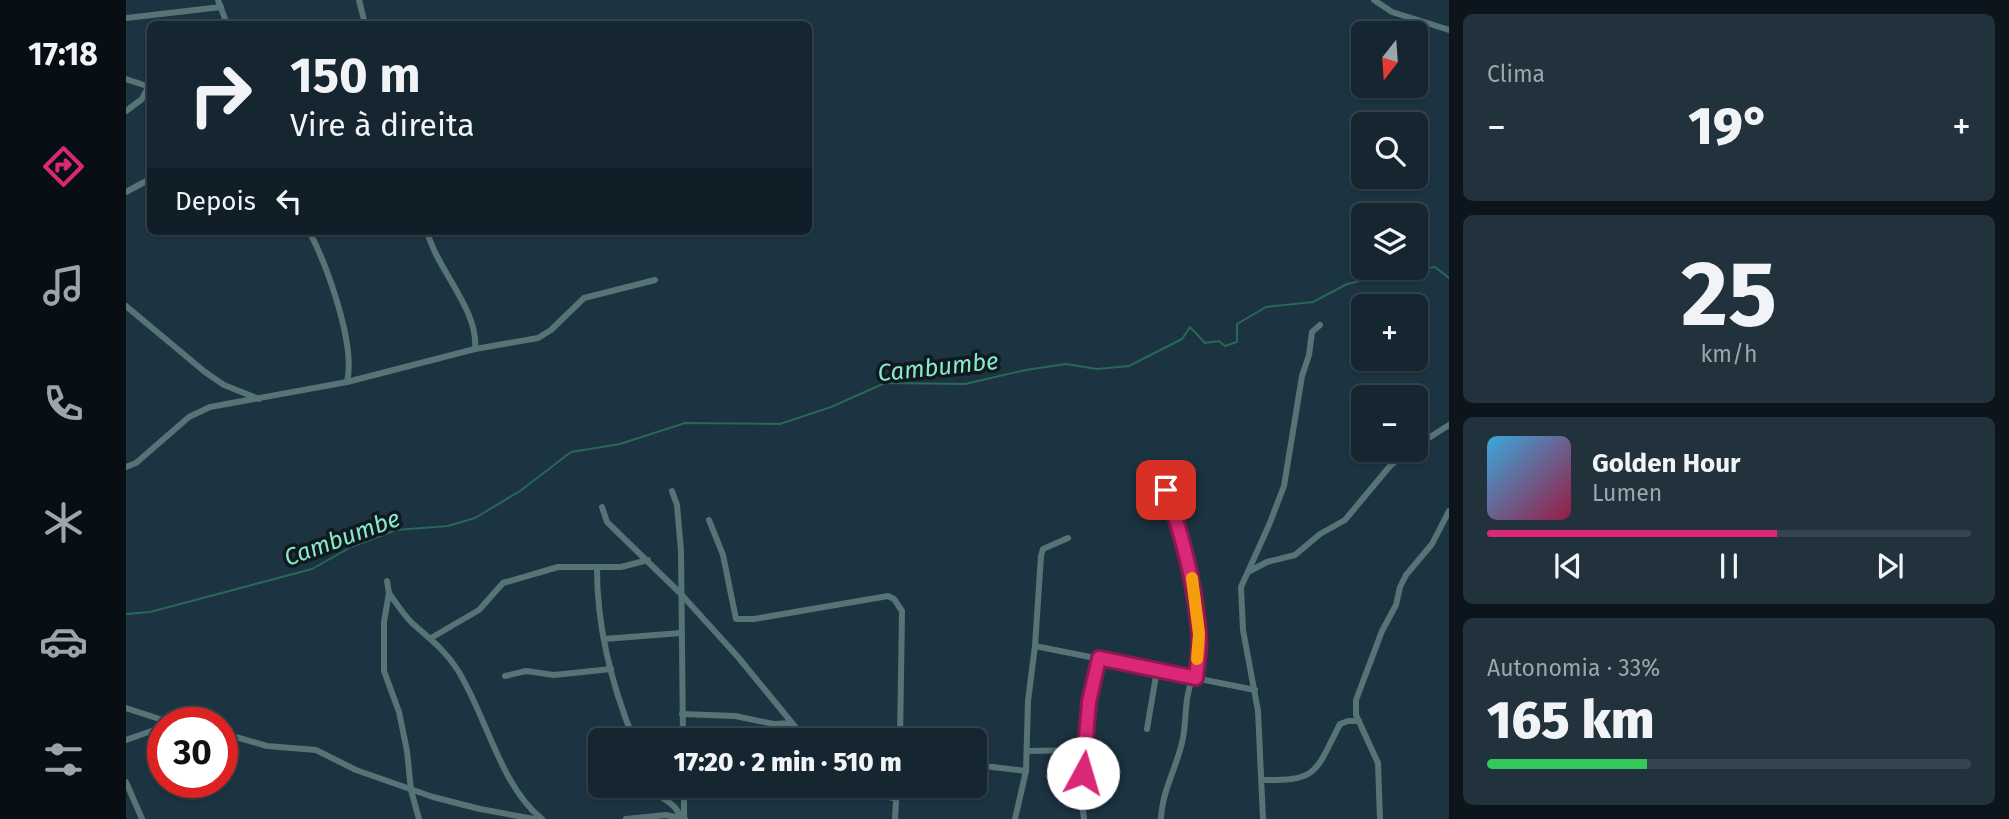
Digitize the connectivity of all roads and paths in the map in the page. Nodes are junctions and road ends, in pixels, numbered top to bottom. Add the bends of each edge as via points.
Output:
1 (359, 0) edge
2 (1374, 0) edge
3 (219, 4) edge
4 (126, 18) edge
5 (226, 21) edge
6 (364, 21) edge
7 (1449, 30) edge
8 (126, 79) edge
9 (147, 84) edge
10 (147, 88) edge
11 (126, 111) edge
12 (147, 181) edge
13 (126, 192) edge
14 (311, 235) edge
15 (429, 235) edge
16 (655, 280) dead end
17 (126, 306) edge
18 (1320, 325) dead end
19 (475, 349) junction
20 (347, 382) junction
21 (259, 399) junction
22 (1449, 425) edge
23 (1428, 438) edge
24 (1395, 462) edge
25 (126, 467) edge
26 (1166, 490) dead end
27 (672, 491) dead end
28 (602, 507) dead end
29 (1449, 511) edge
30 (709, 520) dead end
31 (1068, 538) dead end
32 (648, 560) junction
33 (597, 569) junction
34 (1248, 572) junction
35 (387, 581) dead end
36 (389, 593) junction
37 (680, 593) junction
38 (681, 633) junction
39 (432, 638) junction
40 (604, 639) junction
41 (1035, 646) junction
42 (1099, 658) junction
43 (611, 669) junction
44 (1157, 670) junction
45 (505, 676) dead end
46 (1194, 678) junction
47 (1255, 690) junction
48 (126, 708) edge
49 (682, 714) junction
50 (147, 715) edge
51 (1359, 722) junction
52 (792, 723) junction
53 (630, 728) edge
54 (683, 728) edge
55 (796, 728) edge
56 (900, 728) edge
57 (1147, 729) dead end
58 (147, 733) edge
59 (238, 738) edge
60 (126, 740) edge
61 (1085, 750) junction
62 (1028, 751) junction
63 (987, 766) edge
64 (1026, 771) junction
65 (127, 774) edge
66 (1262, 780) junction
67 (126, 781) edge
68 (411, 790) junction
69 (663, 798) edge
70 (684, 798) edge
71 (893, 798) edge
72 (896, 799) joint
73 (683, 818) edge
74 (142, 819) edge
75 (419, 819) edge
76 (534, 819) edge
77 (542, 819) edge
78 (626, 819) edge
79 (895, 819) edge
80 (1015, 819) edge
81 (1084, 819) edge
82 (1161, 819) edge
83 (1263, 819) edge
84 (1380, 819) edge

1 - 6 street
2 - 7 street via 1392,12
3 - 4 street
3 - 5 street
8 - 9 street
10 - 11 street via 142,99
12 - 13 street
14 - 20 street via 346,332
15 - 19 street via 468,312
16 - 19 street via 587,296 538,338
17 - 21 street via 205,372
18 - 34 street via 1312,332 1302,376 1284,486
19 - 20 street
20 - 21 street
21 - 25 street via 194,414
22 - 23 street
24 - 34 street via 1345,520 1295,555
26 - 46 street via 1195,591 1199,634
27 - 37 street via 681,551
28 - 32 street via 607,522
29 - 51 street via 1432,544 1400,587 1356,700
30 - 56 street via 723,555 736,620 894,598 902,611
31 - 41 street via 1043,550 1041,556
32 - 33 street
32 - 37 street
33 - 39 street via 558,567 503,583 479,610
33 - 40 street
34 - 47 street via 1241,587 1242,630
35 - 36 street
36 - 39 street
36 - 68 street via 384,671 399,712
37 - 38 street
37 - 52 street
38 - 40 street
38 - 49 street
39 - 77 street via 463,679 513,786
40 - 43 street
41 - 42 street
41 - 62 street
42 - 44 street
42 - 61 street
43 - 45 street via 554,676 526,671
43 - 53 street
44 - 46 street
44 - 57 street
46 - 47 street
46 - 82 street
47 - 66 street
48 - 50 street
49 - 52 street
49 - 54 street
51 - 66 street via 1340,724 1309,776
51 - 84 street via 1378,763
52 - 55 street
58 - 60 street
59 - 68 street via 267,746 316,750
61 - 62 street
61 - 81 street
62 - 64 street
63 - 64 street
64 - 80 street
65 - 67 street
66 - 83 street
67 - 74 street
68 - 75 street
68 - 76 street via 480,810
69 - 73 street
70 - 73 street
71 - 72 street
72 - 79 street
73 - 78 street

